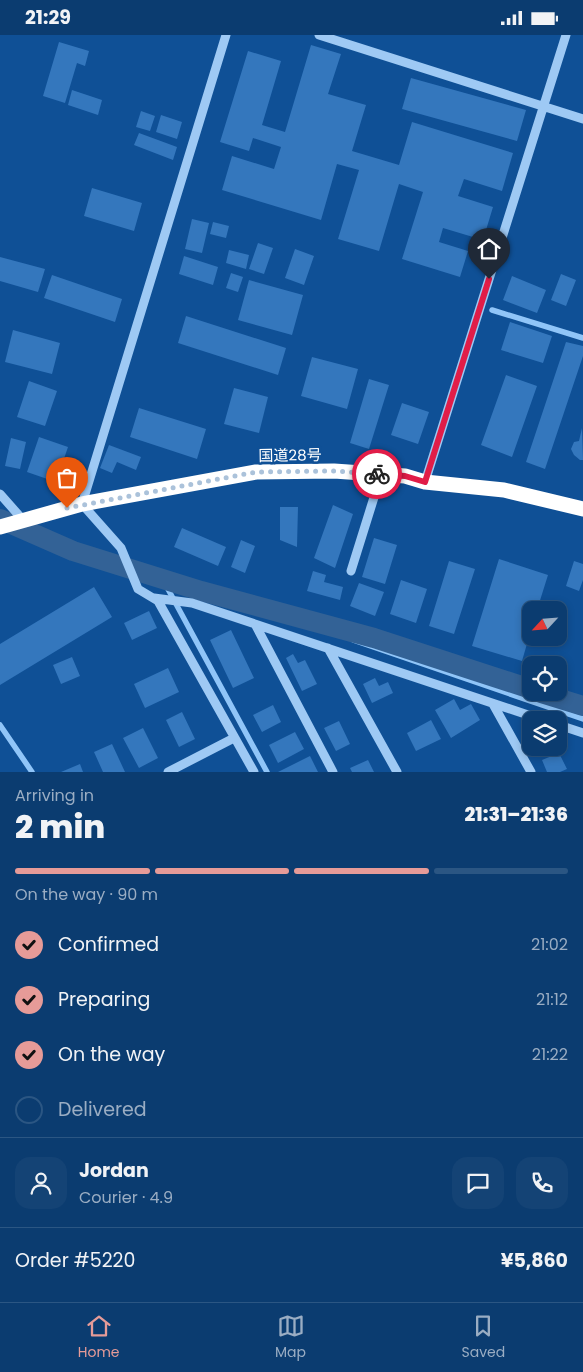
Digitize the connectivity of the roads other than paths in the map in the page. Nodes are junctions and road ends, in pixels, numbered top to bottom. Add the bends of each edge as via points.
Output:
1 (226, 35) edge
2 (319, 35) edge
3 (566, 35) edge
4 (544, 106) junction
5 (583, 119) edge
6 (381, 475) junction
7 (425, 482) junction
8 (0, 494) edge
9 (82, 504) junction
10 (583, 509) edge
11 (23, 520) junction
12 (0, 527) edge
13 (351, 571) dead end
14 (154, 598) junction
15 (255, 624) junction
16 (328, 648) junction
17 (493, 703) junction
18 (522, 713) edge
19 (567, 728) edge
20 (583, 733) edge
21 (234, 738) junction
22 (168, 772) edge
23 (254, 772) edge
24 (334, 772) edge
25 (397, 772) edge
26 (531, 772) edge

1 - 9 street
2 - 4 street
3 - 4 street
4 - 5 street
4 - 7 street
6 - 7 highway, 国道28号 via 405,476
6 - 9 highway, 国道28号 via 334,471 256,472
6 - 13 street
7 - 10 highway, 国道28号 via 504,490
8 - 11 street
9 - 11 highway, 国道28号
9 - 14 street via 121,547 138,589
11 - 12 highway, 国道28号
14 - 15 street via 192,603
14 - 21 street
15 - 16 street
15 - 24 street
16 - 17 street
16 - 25 street
17 - 18 street
17 - 26 street
19 - 20 street
21 - 22 street
21 - 23 street

